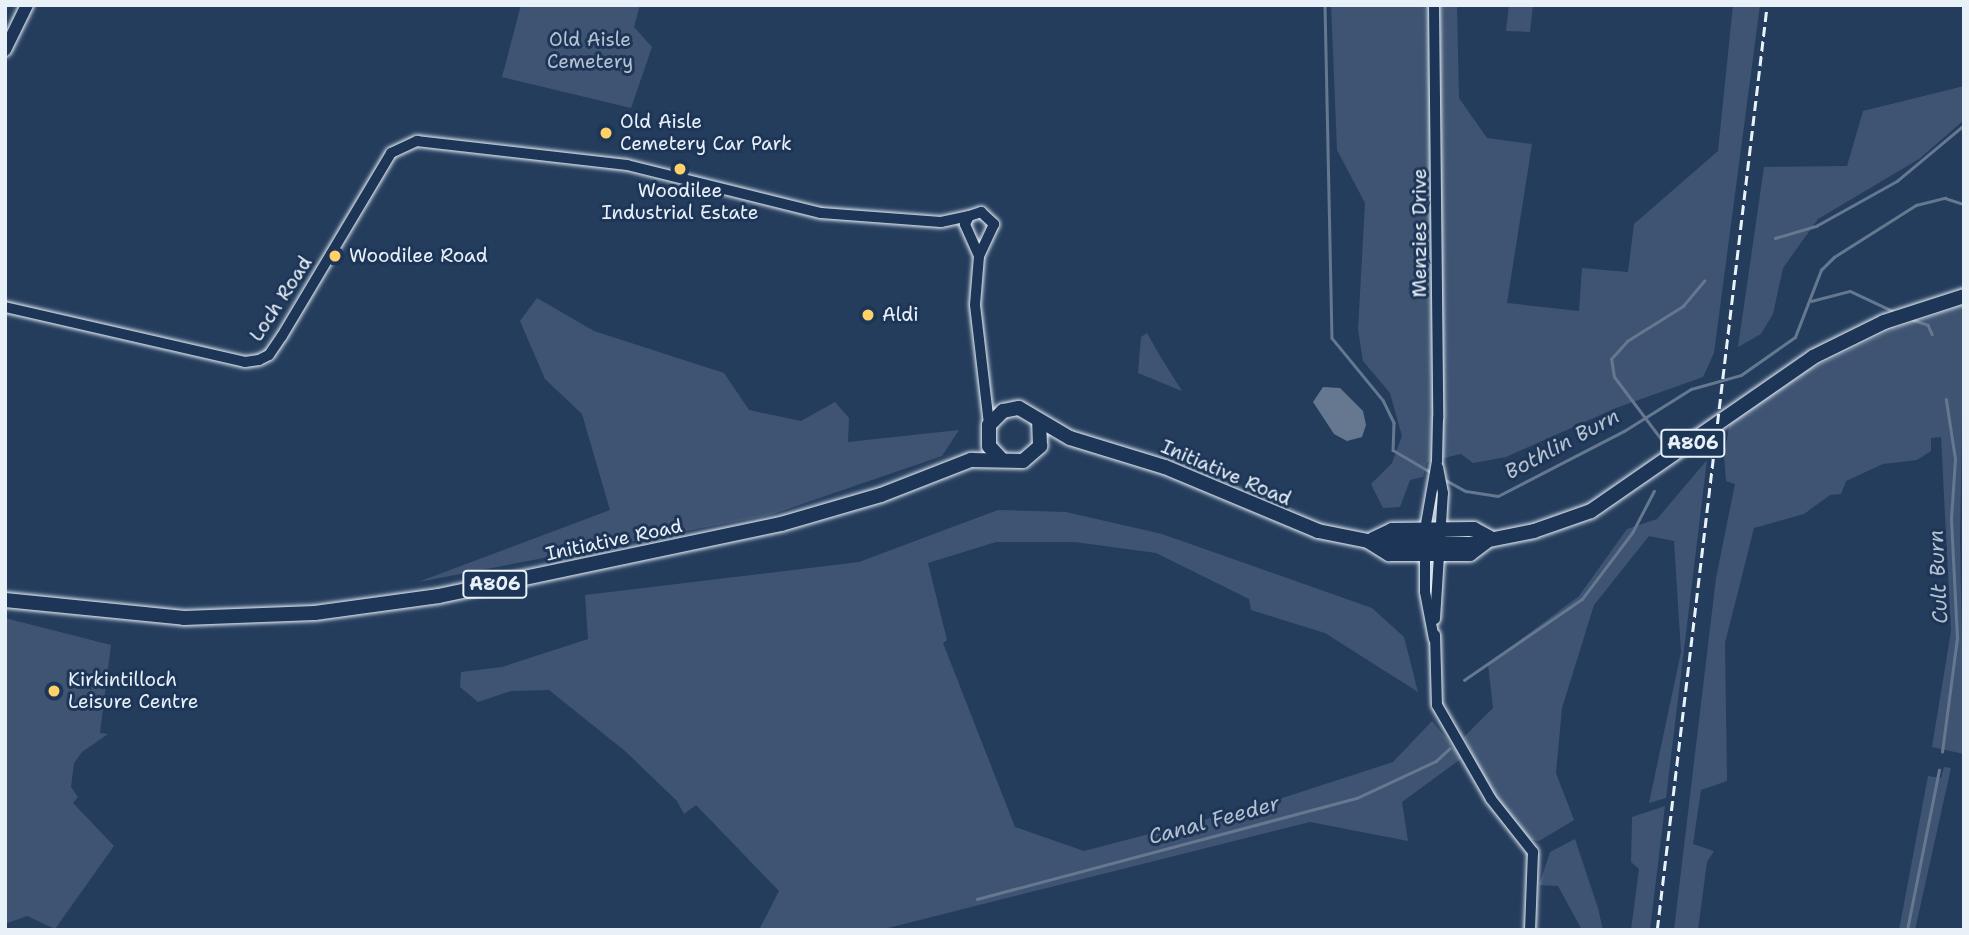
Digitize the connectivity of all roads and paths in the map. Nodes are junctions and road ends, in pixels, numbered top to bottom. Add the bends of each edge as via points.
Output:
1 (27, 5) edge
2 (1434, 5) edge
3 (5, 50) edge
4 (969, 216) junction
5 (941, 222) junction
6 (967, 235) junction
7 (984, 242) junction
8 (979, 256) junction
9 (1964, 296) edge
10 (5, 307) edge
11 (988, 397) junction
12 (1010, 408) junction
13 (1039, 421) junction
14 (989, 425) junction
15 (1070, 438) junction
16 (988, 441) junction
17 (1040, 446) junction
18 (1437, 459) junction
19 (971, 460) junction
20 (1002, 460) junction
21 (1490, 538) junction
22 (1368, 541) junction
23 (1433, 542) junction
24 (5, 600) edge
25 (1531, 930) edge

1 - 3 main road
2 - 18 street, Menzies Drive
4 - 5 street
4 - 6 street
4 - 7 street via 981,212 992,218 994,233
5 - 6 street
5 - 10 street, Loch Road via 821,213 627,164 417,141 391,153 282,336 269,355 259,360 245,362
6 - 7 street
6 - 8 street
7 - 8 street
8 - 11 street via 975,315
9 - 21 main road, Initiative Road / A806 via 1884,321 1813,357 1591,511 1534,531
11 - 12 street
11 - 14 street
12 - 13 main road via 1028,411
12 - 14 main road
13 - 15 main road, A806
13 - 17 main road
14 - 16 main road
15 - 17 main road
15 - 22 main road, Initiative Road / A806 via 1165,467 1318,531
16 - 19 main road, A806
16 - 20 main road
17 - 20 main road via 1023,461
18 - 23 street, Menzies Drive via 1431,492
18 - 23 street, Menzies Drive via 1443,493
19 - 20 main road, A806
19 - 24 main road, Initiative Road / A806 via 881,495 782,524 376,606 265,617 184,618
21 - 23 main road, Initiative Road / A806 via 1474,529
21 - 23 main road, Initiative Road / A806 via 1470,554
22 - 23 main road, Initiative Road / A806 via 1392,530
22 - 23 main road, Initiative Road / A806 via 1388,554
23 - 25 street via 1437,705 1491,799 1533,852

